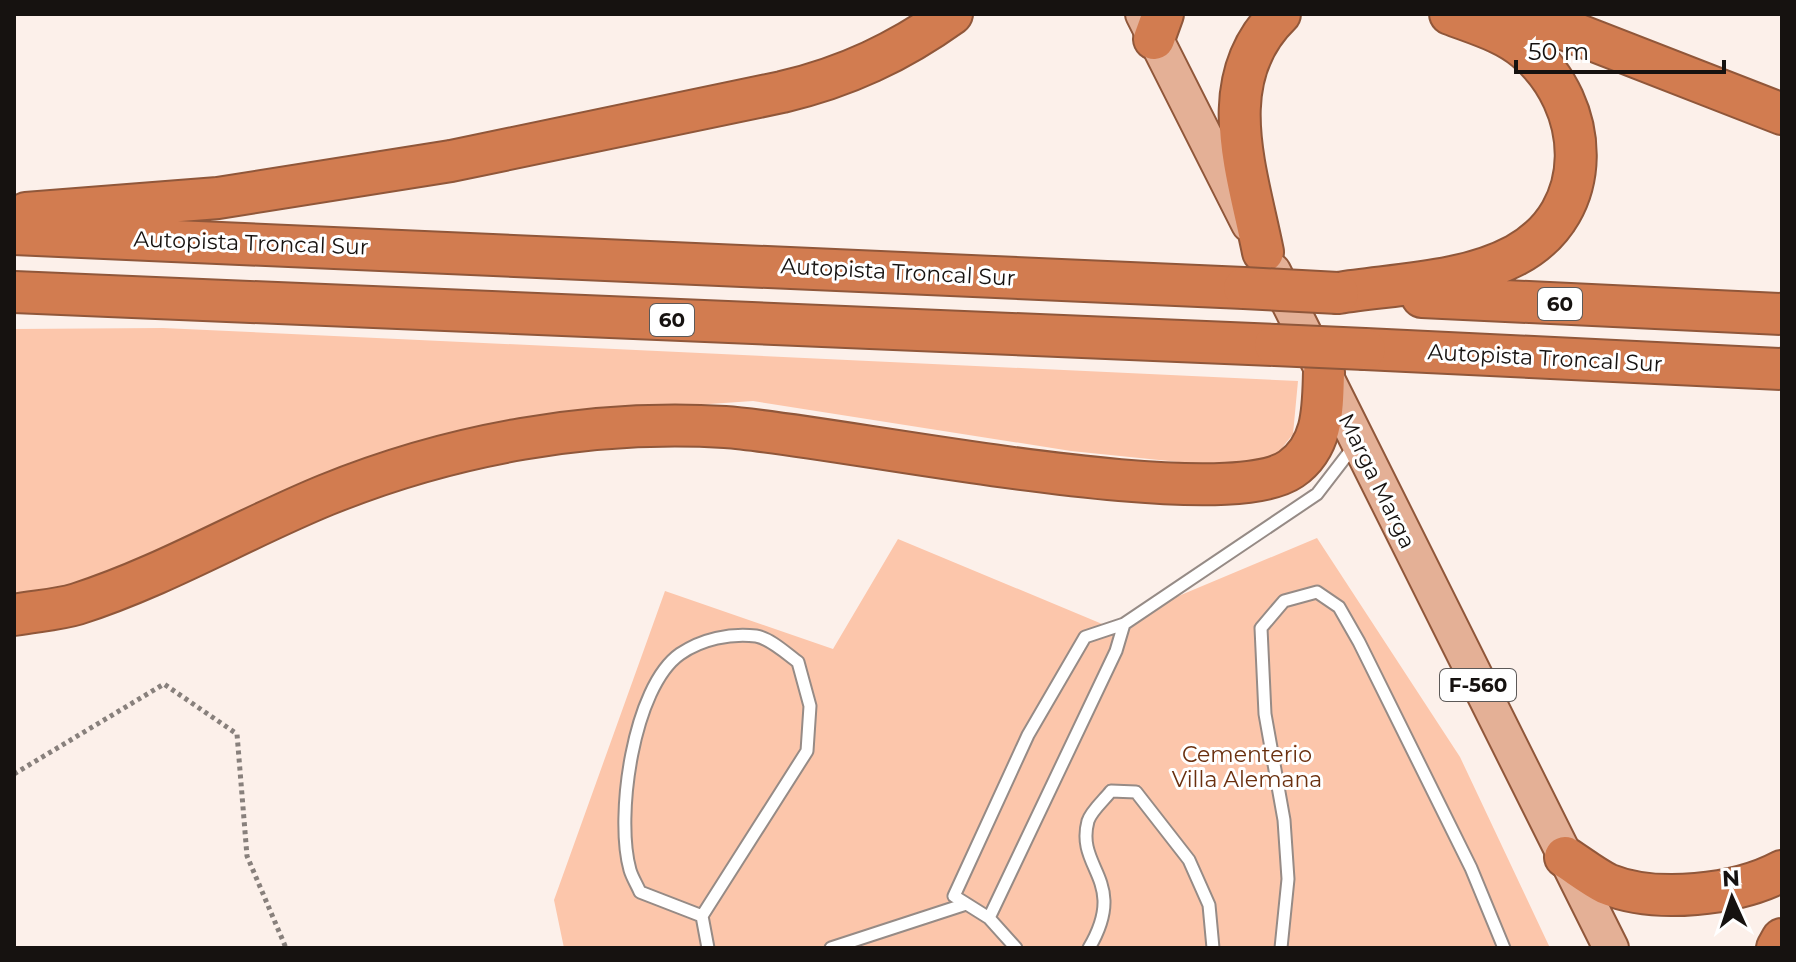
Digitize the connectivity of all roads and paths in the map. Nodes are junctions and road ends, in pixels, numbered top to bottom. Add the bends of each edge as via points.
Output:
1 (952, 14) edge
2 (1280, 14) edge
3 (1450, 14) edge
4 (1525, 14) edge
5 (1153, 22) edge
6 (1782, 114) edge
7 (14, 214) edge
8 (14, 234) edge
9 (1263, 252) junction
10 (14, 292) edge
11 (1338, 293) junction
12 (69, 294) junction
13 (14, 309) edge
14 (1782, 314) edge
15 (1694, 364) junction
16 (1782, 369) edge
17 (1324, 372) junction
18 (1782, 385) edge
19 (1357, 442) junction
20 (14, 615) edge
21 (1124, 624) junction
22 (14, 774) edge
23 (1565, 857) junction
24 (1782, 871) edge
25 (966, 904) junction
26 (702, 916) junction
27 (989, 918) junction
28 (1782, 939) edge
29 (1280, 947) edge
30 (286, 948) edge
31 (708, 948) edge
32 (831, 948) edge
33 (1016, 948) edge
34 (1089, 948) edge
35 (1213, 948) edge
36 (1265, 948) edge
37 (1504, 948) edge
38 (1611, 948) edge
39 (1777, 948) edge

1 - 7 highway via 889,55 782,92 420,166 218,198
2 - 9 highway via 1255,42 1238,98
3 - 11 highway via 1510,38 1559,88 1577,137 1569,196 1534,244 1487,269
4 - 6 highway
5 - 9 main road, Marga Marga
8 - 11 highway, Autopista Troncal Sur / 60, bridge
9 - 17 main road, Marga Marga
10 - 12 highway, Autopista Troncal Sur / 60
11 - 14 highway, Autopista Troncal Sur / 60
12 - 13 highway
12 - 15 highway, Autopista Troncal Sur / 60, bridge
15 - 16 highway, Autopista Troncal Sur / 60
15 - 18 highway
17 - 19 main road, Marga Marga
17 - 20 highway via 1323,416 1316,441 1300,462 1266,480 1174,484 992,465 779,431 606,429 491,445 381,475 75,604
19 - 21 lane via 1317,494
19 - 23 main road, Marga Marga / F-560
21 - 25 lane via 1085,637 1028,735 954,896
21 - 27 lane
22 - 30 path via 164,684 237,734 247,856
23 - 24 highway via 1608,884 1651,893 1709,894
23 - 38 main road, Marga Marga / F-560
25 - 27 lane
25 - 32 lane
26 - 26 lane via 807,751 810,706 798,662 759,636 710,639 678,655 663,672 647,704 626,787 630,870 640,892
26 - 31 lane
27 - 33 lane
28 - 39 highway
29 - 36 lane
29 - 37 lane via 1288,879 1284,820 1265,714 1261,628 1284,601 1317,592 1339,607 1359,642 1471,868
34 - 35 lane via 1102,925 1105,893 1087,845 1088,819 1111,791 1136,792 1189,860 1209,905

